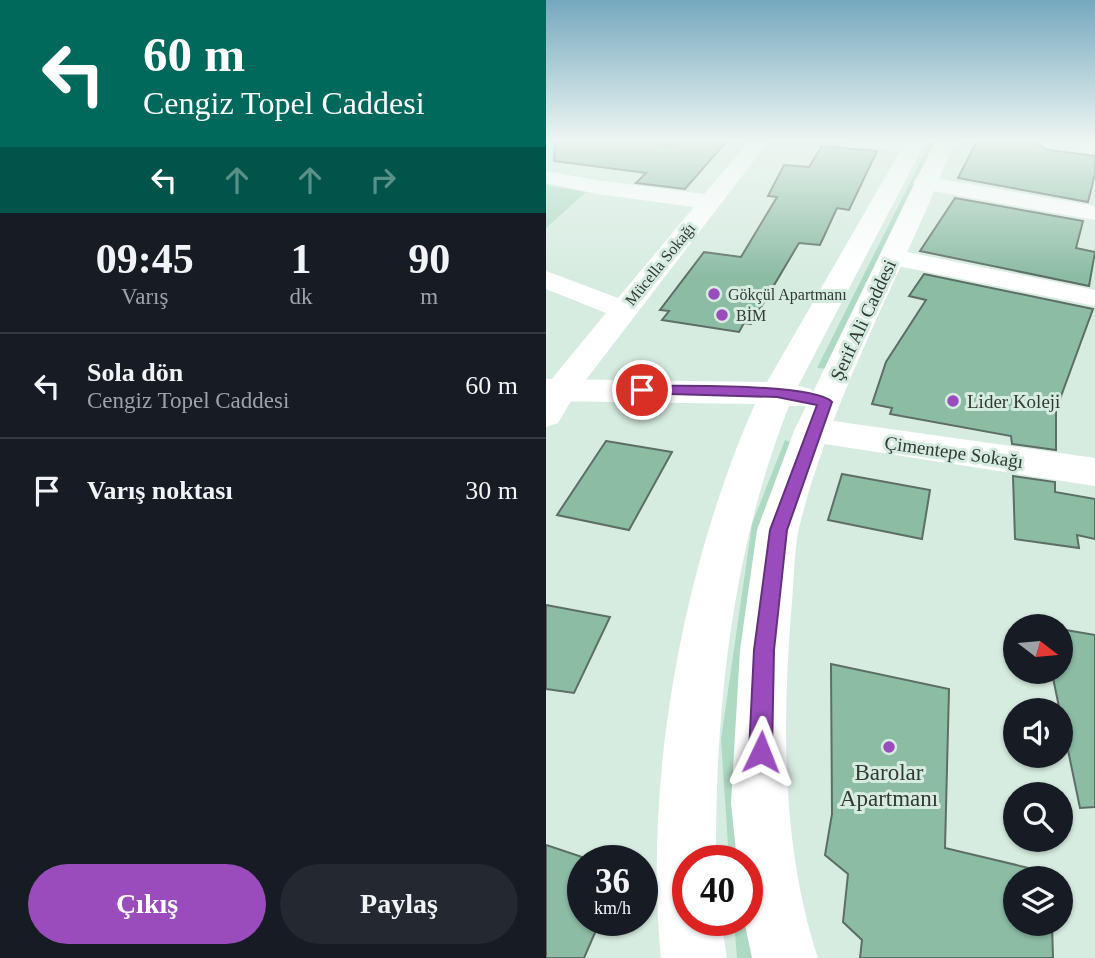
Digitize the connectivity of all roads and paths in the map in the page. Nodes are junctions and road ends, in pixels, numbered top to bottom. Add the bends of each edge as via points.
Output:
1 (603, 186) edge
2 (722, 186) edge
3 (905, 186) edge
4 (915, 186) edge
5 (1018, 186) edge
6 (709, 202) junction
7 (1095, 213) edge
8 (892, 257) junction
9 (546, 279) edge
10 (1095, 298) edge
11 (623, 310) junction
12 (551, 398) edge
13 (770, 407) junction
14 (819, 416) junction
15 (1095, 472) edge
16 (686, 845) edge
17 (691, 936) edge
18 (694, 958) edge
19 (785, 958) edge

1 - 6 street
2 - 6 street, Mücella Sokağı
3 - 13 street, Şerif Ali Caddesi
4 - 8 street, Şerif Ali Caddesi
5 - 7 street
6 - 11 street, Mücella Sokağı
8 - 10 street
8 - 14 street, Şerif Ali Caddesi
9 - 11 street
11 - 12 street, Mücella Sokağı
12 - 13 street, Çimentepe Sokağı
13 - 14 street, Çimentepe Sokağı
13 - 16 street, Şerif Ali Caddesi via 723,547 693,736
14 - 15 street, Çimentepe Sokağı
14 - 19 street, Şerif Ali Caddesi via 778,530 764,650 759,803
17 - 18 street

